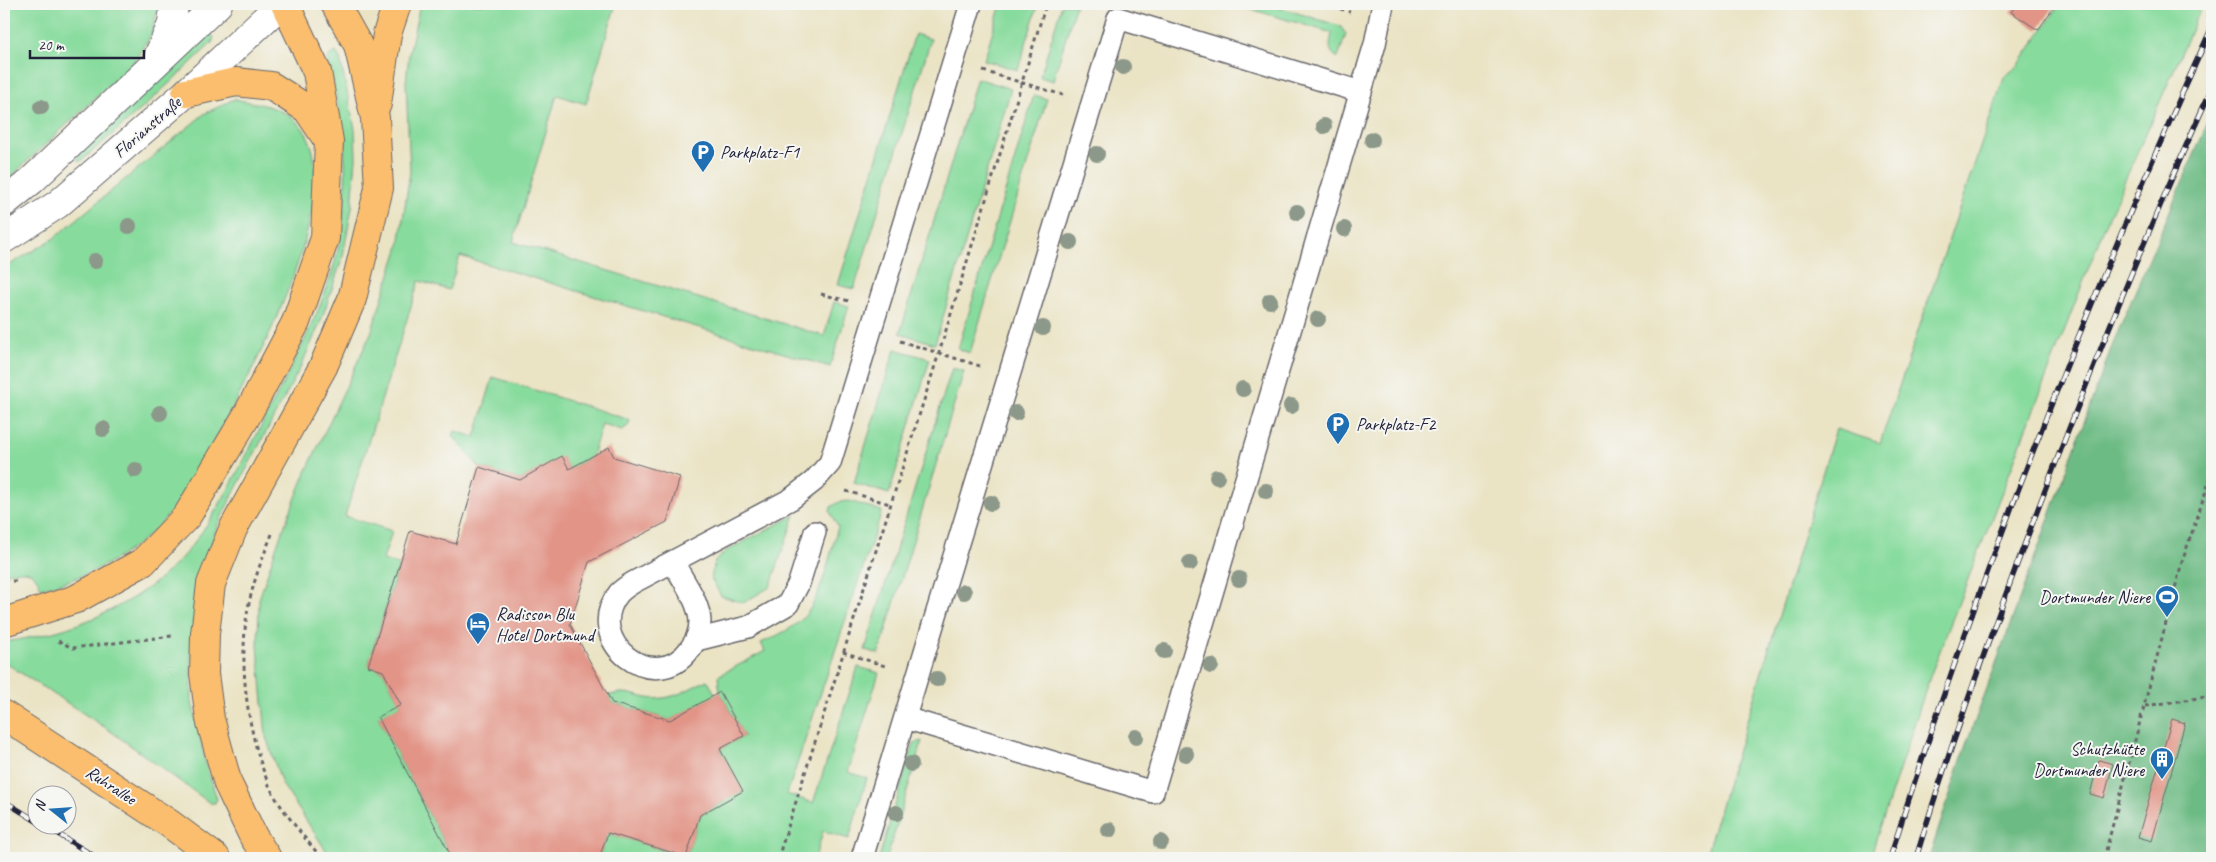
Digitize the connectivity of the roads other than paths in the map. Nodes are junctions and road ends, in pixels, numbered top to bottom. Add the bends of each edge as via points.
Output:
1 (174, 4) edge
2 (218, 4) edge
3 (283, 4) edge
4 (334, 4) edge
5 (397, 4) edge
6 (971, 4) edge
7 (1383, 4) edge
8 (156, 61) junction
9 (1361, 92) junction
10 (186, 93) junction
11 (375, 118) junction
12 (329, 141) junction
13 (4, 203) edge
14 (4, 240) edge
15 (815, 532) dead end
16 (673, 562) junction
17 (4, 622) edge
18 (696, 640) junction
19 (4, 715) edge
20 (905, 718) junction
21 (216, 858) edge
22 (267, 858) edge
23 (862, 858) edge

1 - 8 street via 172,24
2 - 8 street
3 - 10 street, Florianstraße
3 - 12 highway via 317,72
4 - 11 highway via 358,45
5 - 11 highway via 387,34
6 - 16 lane via 830,463 814,482 791,499
7 - 9 lane
8 - 13 street
9 - 20 lane via 1118,18
9 - 20 lane via 1152,792
10 - 12 highway via 236,82 271,86 307,109
10 - 14 street, Florianstraße via 58,204
11 - 22 highway via 379,188 352,299 323,367 233,530 211,584 204,634 204,674 210,719 228,784
12 - 17 highway via 325,238 296,322 246,417 187,516 143,562 76,599
15 - 18 lane via 799,583 788,604 748,627
16 - 18 lane via 700,620
16 - 18 lane via 620,593 611,607 609,624 612,640 628,659 650,668 669,666 684,657
19 - 21 highway, Ruhrallee
20 - 23 lane

